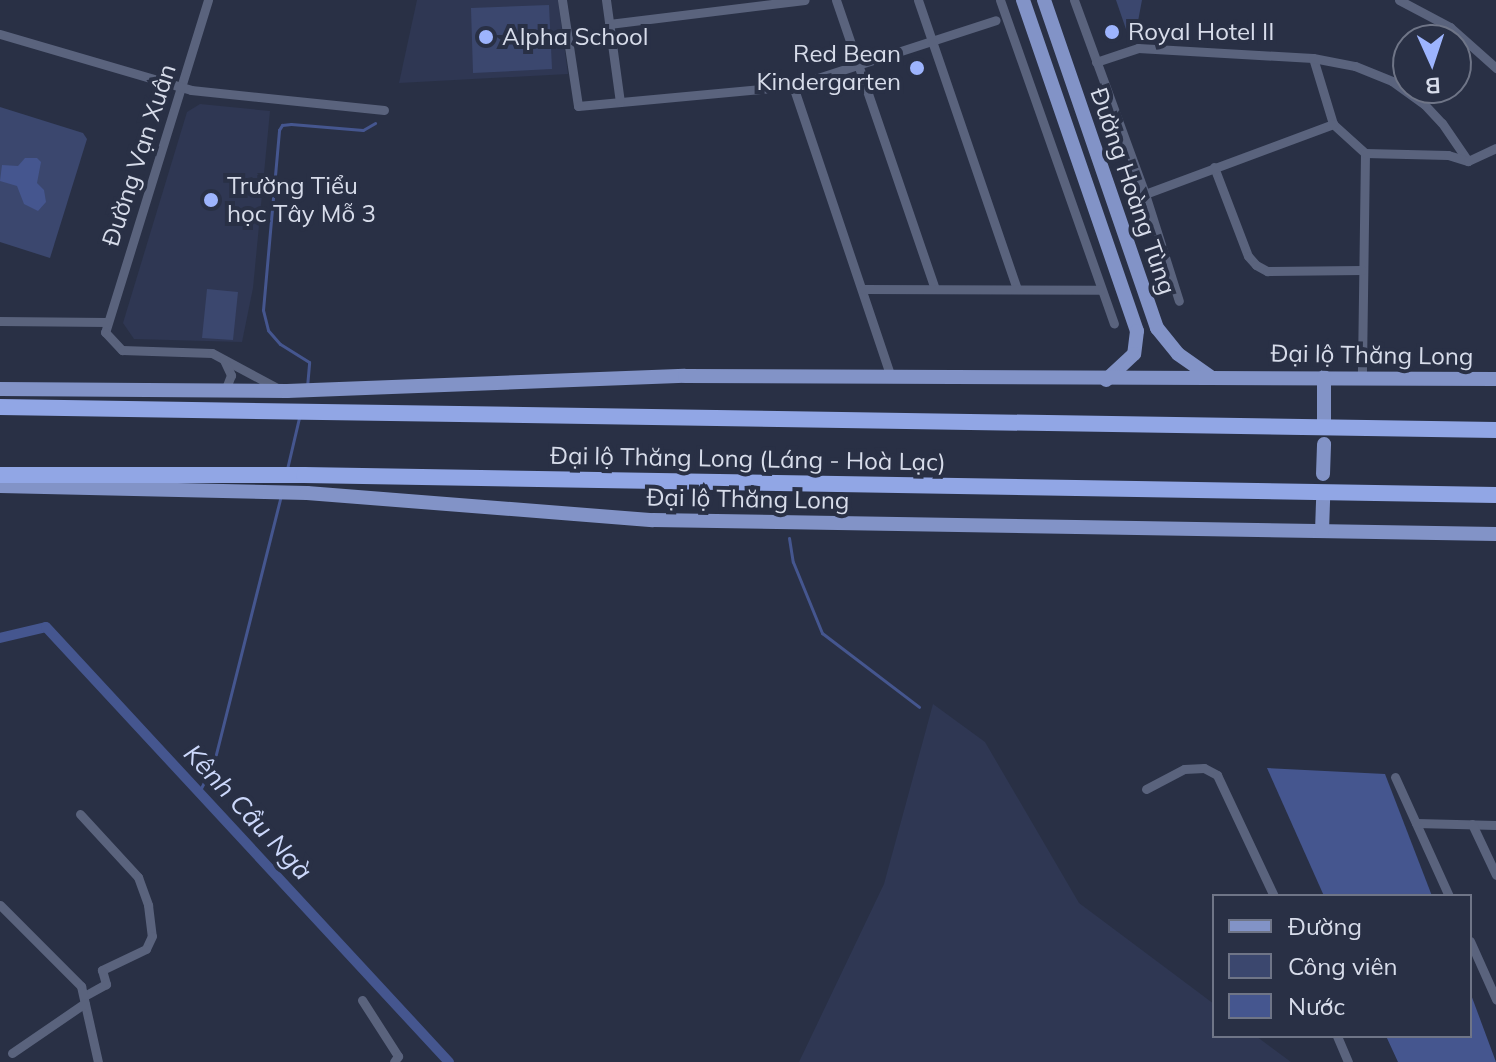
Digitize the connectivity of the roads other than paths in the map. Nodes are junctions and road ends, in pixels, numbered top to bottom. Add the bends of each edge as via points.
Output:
1 (208, 0) edge
2 (562, 0) edge
3 (606, 0) edge
4 (805, 0) edge
5 (836, 0) edge
6 (918, 0) edge
7 (1000, 0) edge
8 (1023, 0) edge
9 (1044, 0) edge
10 (1074, 0) edge
11 (1399, 0) edge
12 (996, 20) dead end
13 (609, 24) junction
14 (0, 34) edge
15 (932, 41) junction
16 (1313, 58) junction
17 (1096, 62) junction
18 (858, 65) junction
19 (1496, 68) edge
20 (793, 86) junction
21 (181, 88) junction
22 (620, 102) junction
23 (384, 110) dead end
24 (1333, 124) junction
25 (1496, 148) edge
26 (1365, 153) junction
27 (1468, 161) junction
28 (1214, 167) junction
29 (1145, 194) junction
30 (1362, 270) junction
31 (863, 289) junction
32 (935, 289) junction
33 (1017, 289) junction
34 (1100, 290) junction
35 (1179, 301) dead end
36 (0, 321) edge
37 (107, 322) junction
38 (1114, 324) dead end
39 (222, 357) junction
40 (1210, 376) junction
41 (891, 377) junction
42 (1324, 377) junction
43 (1362, 377) junction
44 (1496, 379) edge
45 (1105, 380) junction
46 (0, 389) edge
47 (225, 391) junction
48 (285, 391) junction
49 (0, 407) edge
50 (1324, 425) dead end
51 (1496, 430) edge
52 (1324, 444) dead end
53 (1323, 474) dead end
54 (0, 475) edge
55 (0, 486) edge
56 (1496, 495) edge
57 (1323, 498) dead end
58 (1322, 531) junction
59 (1496, 534) edge
60 (1395, 777) dead end
61 (1146, 789) dead end
62 (80, 814) dead end
63 (1416, 823) junction
64 (1472, 824) junction
65 (1496, 825) edge
66 (1496, 875) edge
67 (1273, 894) edge
68 (1448, 894) edge
69 (0, 905) edge
70 (1472, 945) edge
71 (1496, 997) edge
72 (84, 1000) junction
73 (362, 1000) dead end
74 (1338, 1038) edge
75 (12, 1053) dead end
76 (98, 1062) edge
77 (394, 1062) edge
78 (1348, 1062) edge

1 - 21 street, Đường Vạn Xuân
2 - 22 street via 578,106
3 - 13 street
4 - 13 street
5 - 18 street
6 - 15 street
7 - 34 street
8 - 45 main road, Đường Hoàng Tùng via 1137,331 1134,354
9 - 40 main road, Đường Hoàng Tùng via 1157,328 1178,354
10 - 17 street
11 - 19 street via 1450,27
12 - 15 street
13 - 22 street
14 - 21 street
15 - 18 street
15 - 33 street
16 - 17 street via 1138,48
16 - 24 street
16 - 27 street via 1355,66 1392,81 1433,112
17 - 29 street
18 - 20 street
18 - 32 street
20 - 22 street
20 - 31 street
21 - 23 street
21 - 37 street, Đường Vạn Xuân
24 - 26 street
24 - 28 street
25 - 27 street
26 - 27 street via 1448,155
26 - 30 street
28 - 29 street
28 - 30 street via 1256,265 1267,271
29 - 35 street
30 - 43 street
31 - 32 street
31 - 41 street
32 - 33 street
33 - 34 street
34 - 38 street
36 - 37 street
37 - 39 street via 107,338 122,350 198,351
39 - 47 street via 231,375
39 - 48 street
40 - 42 main road, Đại lộ Thăng Long
40 - 45 main road, Đại lộ Thăng Long
41 - 45 main road, Đại lộ Thăng Long
41 - 48 main road, Đại lộ Thăng Long via 685,376
42 - 43 main road, Đại lộ Thăng Long
42 - 50 main road
43 - 44 main road, Đại lộ Thăng Long
46 - 47 main road, Đại lộ Thăng Long
47 - 48 main road, Đại lộ Thăng Long
49 - 51 highway, Đại lộ Thăng Long (Láng - Hoà Lạc)
52 - 53 main road
54 - 56 highway, Đại lộ Thăng Long (Láng - Hoà Lạc) via 304,475
55 - 58 main road, Đại lộ Thăng Long via 307,493 653,520
57 - 58 main road
58 - 59 main road, Đại lộ Thăng Long
60 - 63 street
61 - 67 street via 1184,769 1204,768 1217,775
62 - 72 street via 138,877 152,936 146,949 102,970 106,984
63 - 64 street
63 - 68 street
64 - 65 street
64 - 66 street
69 - 72 street via 81,986
70 - 71 street
72 - 75 street
72 - 76 street
73 - 77 street via 398,1056
74 - 78 street

